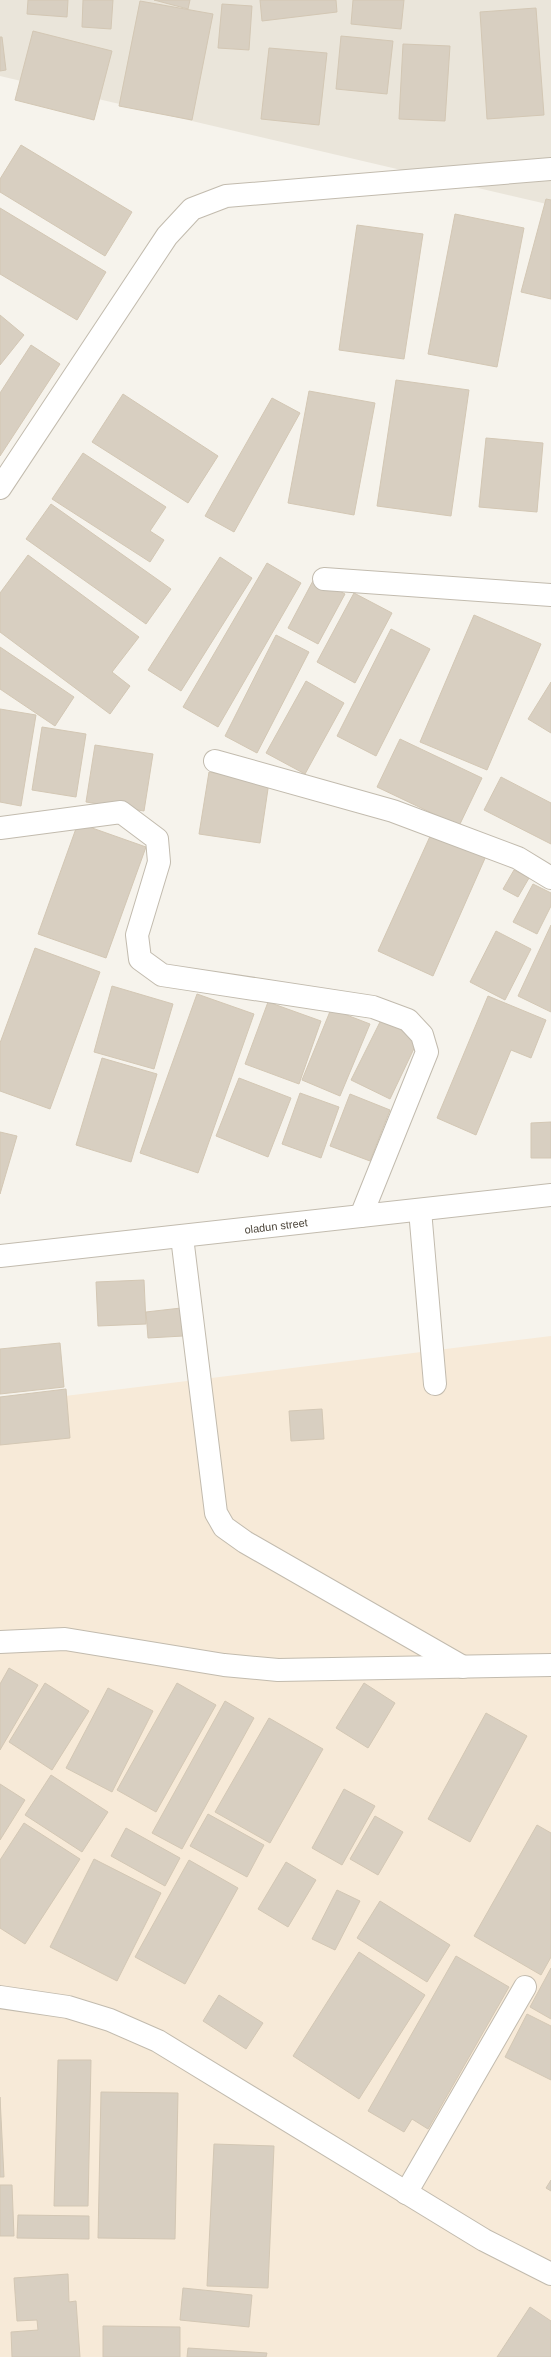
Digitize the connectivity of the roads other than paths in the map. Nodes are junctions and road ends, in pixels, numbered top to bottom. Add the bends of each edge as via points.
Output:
1 (551, 169) edge
2 (0, 488) edge
3 (324, 579) dead end
4 (551, 595) edge
5 (215, 762) dead end
6 (0, 828) edge
7 (551, 878) edge
8 (551, 1195) edge
9 (420, 1210) junction
10 (361, 1216) junction
11 (182, 1237) junction
12 (0, 1256) edge
13 (435, 1384) dead end
14 (0, 1642) edge
15 (551, 1665) edge
16 (463, 1667) junction
17 (524, 1987) dead end
18 (0, 1997) edge
19 (406, 2192) junction
20 (551, 2274) edge

1 - 2 street via 226,196 192,209 167,236
3 - 4 street
5 - 7 street via 393,811 518,858
6 - 10 street via 121,812 157,839 159,862 137,935 140,959 162,975 373,1007 408,1020 422,1036 427,1052
8 - 9 street, oladun street
9 - 10 street, oladun street
9 - 13 street
10 - 11 street, oladun street
11 - 12 street, oladun street
11 - 16 street via 216,1513 224,1527 245,1542
14 - 16 street via 65,1639 224,1665 278,1670
15 - 16 street
17 - 19 street
18 - 19 street via 68,2007 110,2020 158,2041
19 - 20 street via 484,2240

